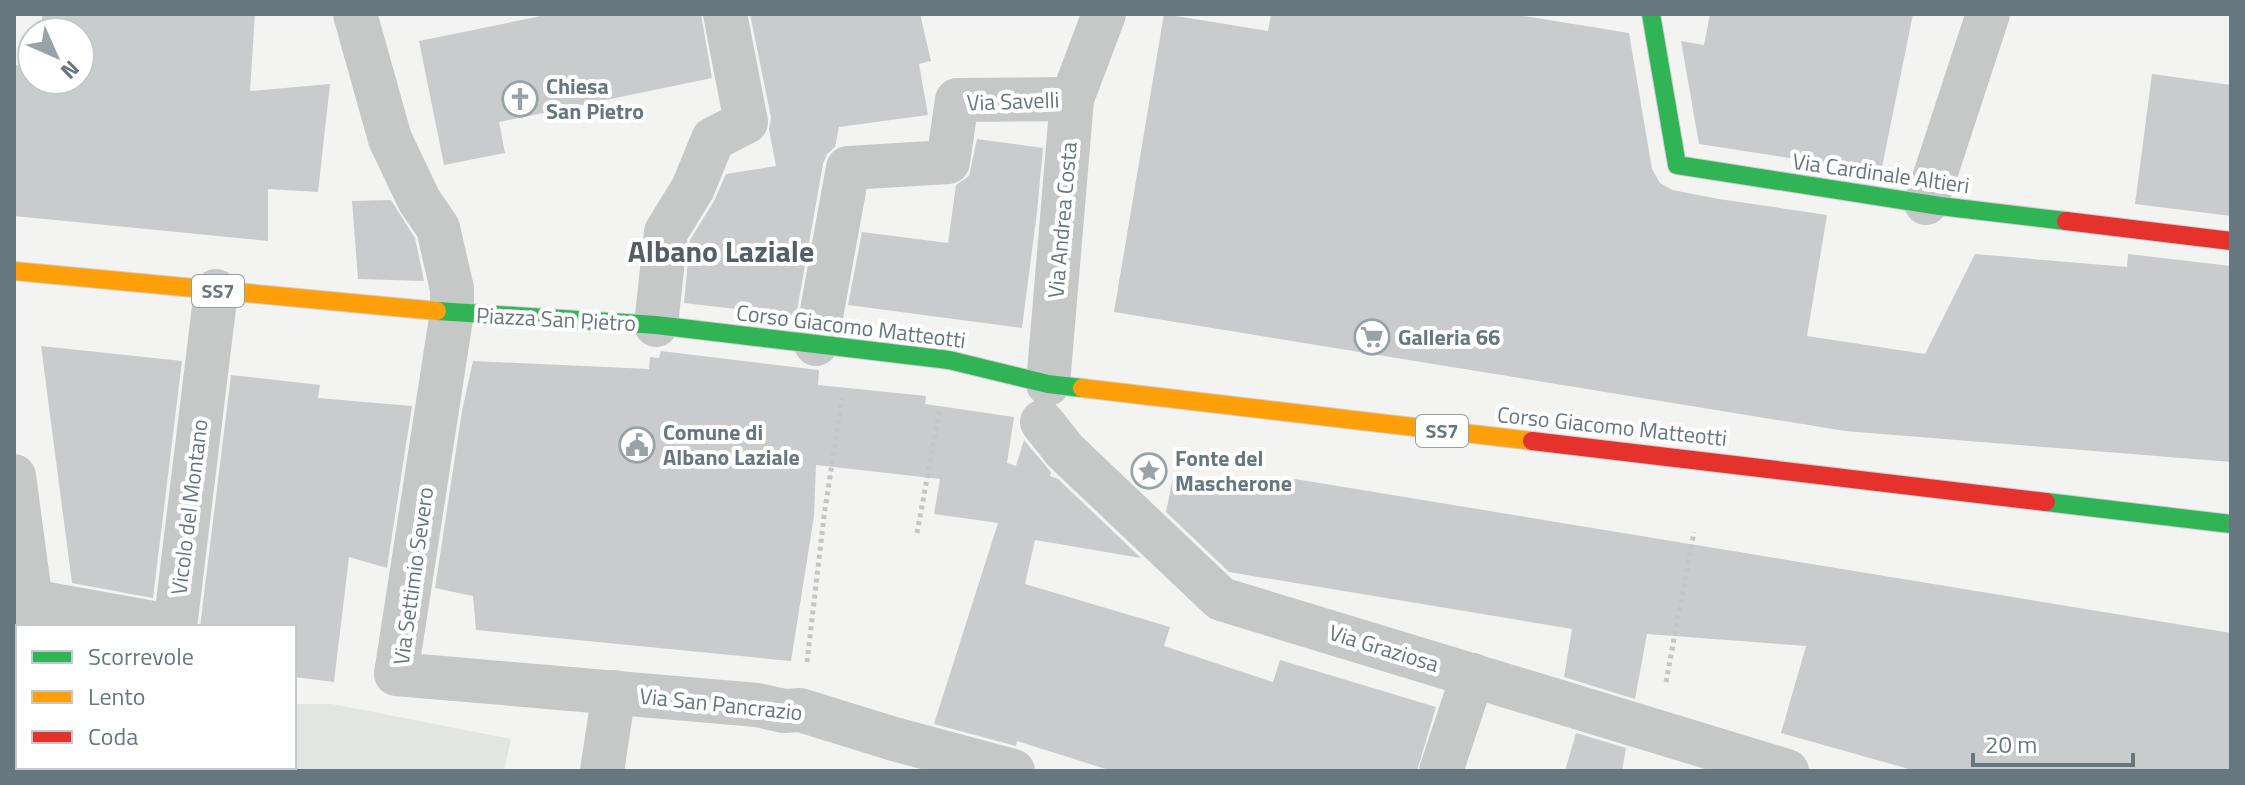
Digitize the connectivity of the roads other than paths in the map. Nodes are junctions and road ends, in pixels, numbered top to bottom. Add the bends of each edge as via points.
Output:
1 (355, 14) edge
2 (725, 14) edge
3 (1104, 14) edge
4 (1651, 14) edge
5 (1988, 14) edge
6 (1072, 99) junction
7 (1926, 203) junction
8 (2231, 241) edge
9 (14, 271) edge
10 (216, 291) junction
11 (437, 311) junction
12 (656, 325) junction
13 (833, 346) junction
14 (1045, 403) junction
15 (14, 476) edge
16 (2231, 524) edge
17 (27, 610) edge
18 (158, 625) edge
19 (175, 625) edge
20 (1473, 675) junction
21 (614, 692) junction
22 (602, 771) edge
23 (1013, 771) edge
24 (1441, 771) edge
25 (1787, 771) edge

1 - 11 street via 390,139 438,228 452,289
2 - 12 street, Piazza San Pietro via 746,122 713,139 693,188 666,232
3 - 6 street, Via Andrea Costa
4 - 7 main road, Via Cardinale Altieri via 1677,165
5 - 7 street
6 - 13 street, Via Savelli via 957,100 948,162 848,168
6 - 14 street, Via Andrea Costa
7 - 8 main road, Via Cardinale Altieri
9 - 10 main road, SS7
10 - 11 main road, SS7
10 - 19 street, Vicolo del Montano
11 - 12 main road, Piazza San Pietro / SS7
11 - 21 street, Via Settimio Severo via 396,674
12 - 13 main road, Corso Giacomo Matteotti / SS7
13 - 14 main road, Corso Giacomo Matteotti / SS7 via 949,360
14 - 16 main road, Corso Giacomo Matteotti / SS7
14 - 20 street, Via Graziosa via 1065,451 1221,599
15 - 17 street
17 - 18 street, Vicolo del Montano
20 - 24 street
20 - 25 street, Via Graziosa
21 - 22 street
21 - 23 street, Via San Pancrazio via 800,710

